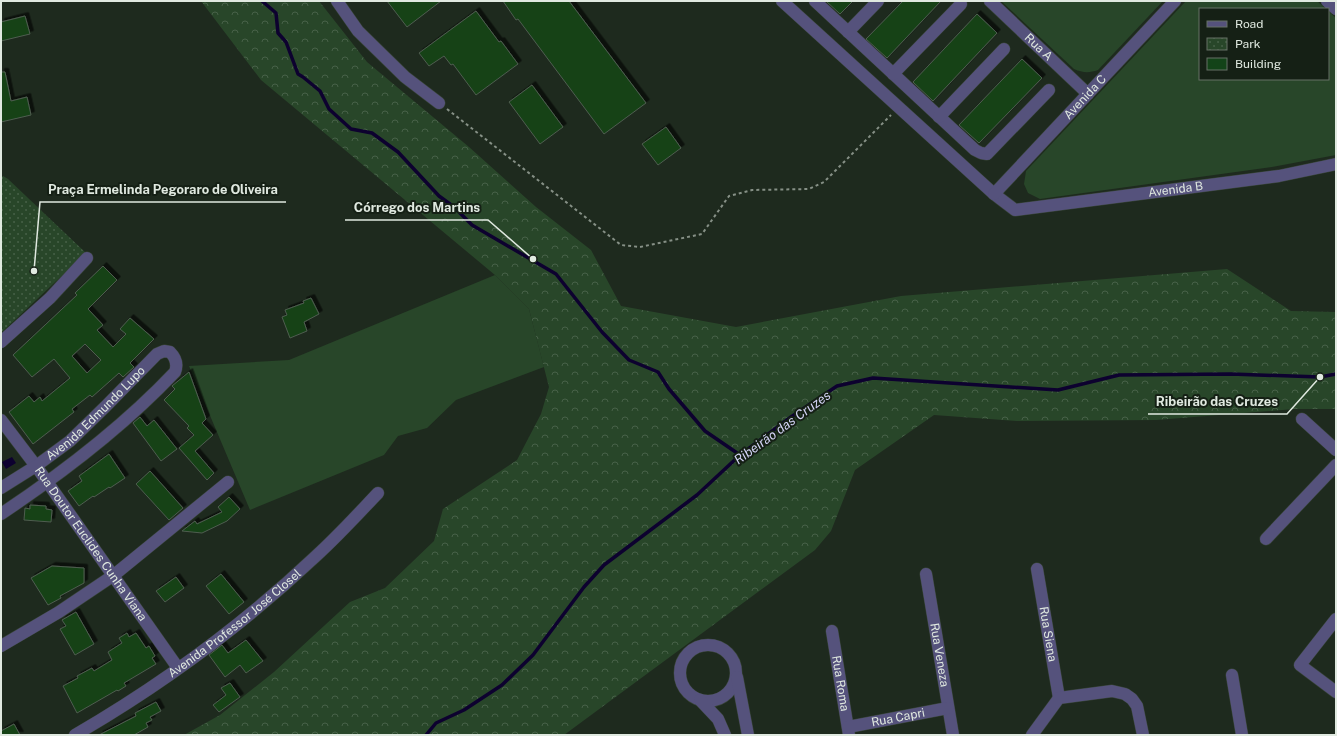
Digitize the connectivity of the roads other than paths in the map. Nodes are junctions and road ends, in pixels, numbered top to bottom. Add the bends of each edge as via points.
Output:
1 (337, 1) edge
2 (782, 1) edge
3 (815, 1) edge
4 (878, 1) edge
5 (990, 1) edge
6 (1175, 1) edge
7 (1327, 1) edge
8 (960, 4) dead end
9 (1336, 9) edge
10 (848, 32) junction
11 (1004, 50) dead end
12 (894, 74) junction
13 (1048, 90) dead end
14 (1088, 94) junction
15 (439, 103) road end
16 (939, 117) junction
17 (1336, 164) edge
18 (994, 194) junction
19 (87, 258) dead end
20 (1, 342) edge
21 (1302, 419) dead end
22 (1, 420) edge
23 (1336, 450) edge
24 (1336, 465) edge
25 (36, 466) junction
26 (48, 482) junction
27 (228, 482) dead end
28 (1, 488) edge
29 (378, 493) dead end
30 (1, 514) edge
31 (1266, 539) dead end
32 (1037, 569) dead end
33 (926, 574) dead end
34 (114, 575) junction
35 (1336, 619) edge
36 (832, 631) dead end
37 (1, 646) edge
38 (178, 668) junction
39 (1232, 675) dead end
40 (736, 676) junction
41 (1336, 692) edge
42 (1059, 698) junction
43 (700, 700) junction
44 (948, 708) junction
45 (848, 731) edge
46 (75, 735) edge
47 (725, 735) edge
48 (748, 735) edge
49 (953, 735) edge
50 (1032, 735) edge
51 (1142, 735) edge
52 (1242, 735) edge

1 - 15 street via 358,31 405,77
2 - 18 street
3 - 10 street
4 - 10 street
5 - 14 street, Rua A
6 - 14 street, Avenida C
7 - 9 street
8 - 12 street
10 - 12 street
11 - 16 street
12 - 16 street
13 - 16 street via 988,154 981,154 975,150
14 - 18 street, Avenida C
17 - 18 street, Avenida B via 1280,176 1015,210
19 - 20 street via 50,298
21 - 23 street
22 - 25 street, Rua Doutor Euclides Cunha Viana
24 - 31 street
25 - 26 street, Rua Doutor Euclides Cunha Viana
25 - 26 street, Avenida Edmundo Lupo via 70,440 157,354 170,352 177,367 170,378 92,449
25 - 28 street, Avenida Edmundo Lupo
26 - 30 street, Avenida Edmundo Lupo
26 - 34 street, Rua Doutor Euclides Cunha Viana
27 - 34 street
29 - 38 street, Avenida Professor José Closel via 316,556 249,614
32 - 42 street, Rua Siena
33 - 44 street, Rua Veneza
34 - 37 street via 59,612
34 - 38 street, Rua Doutor Euclides Cunha Viana
35 - 41 street via 1300,665
36 - 45 street, Rua Roma
38 - 46 street, Avenida Professor José Closel via 118,710
39 - 52 street
40 - 43 street via 732,688 724,696 712,701
40 - 43 street via 734,661 724,649 714,645 703,645 693,649 681,666 680,677 687,691
40 - 48 street
42 - 50 street
42 - 51 street via 1112,691 1125,694 1137,706
43 - 47 street via 718,719
44 - 45 street, Rua Capri
44 - 49 street, Rua Veneza

